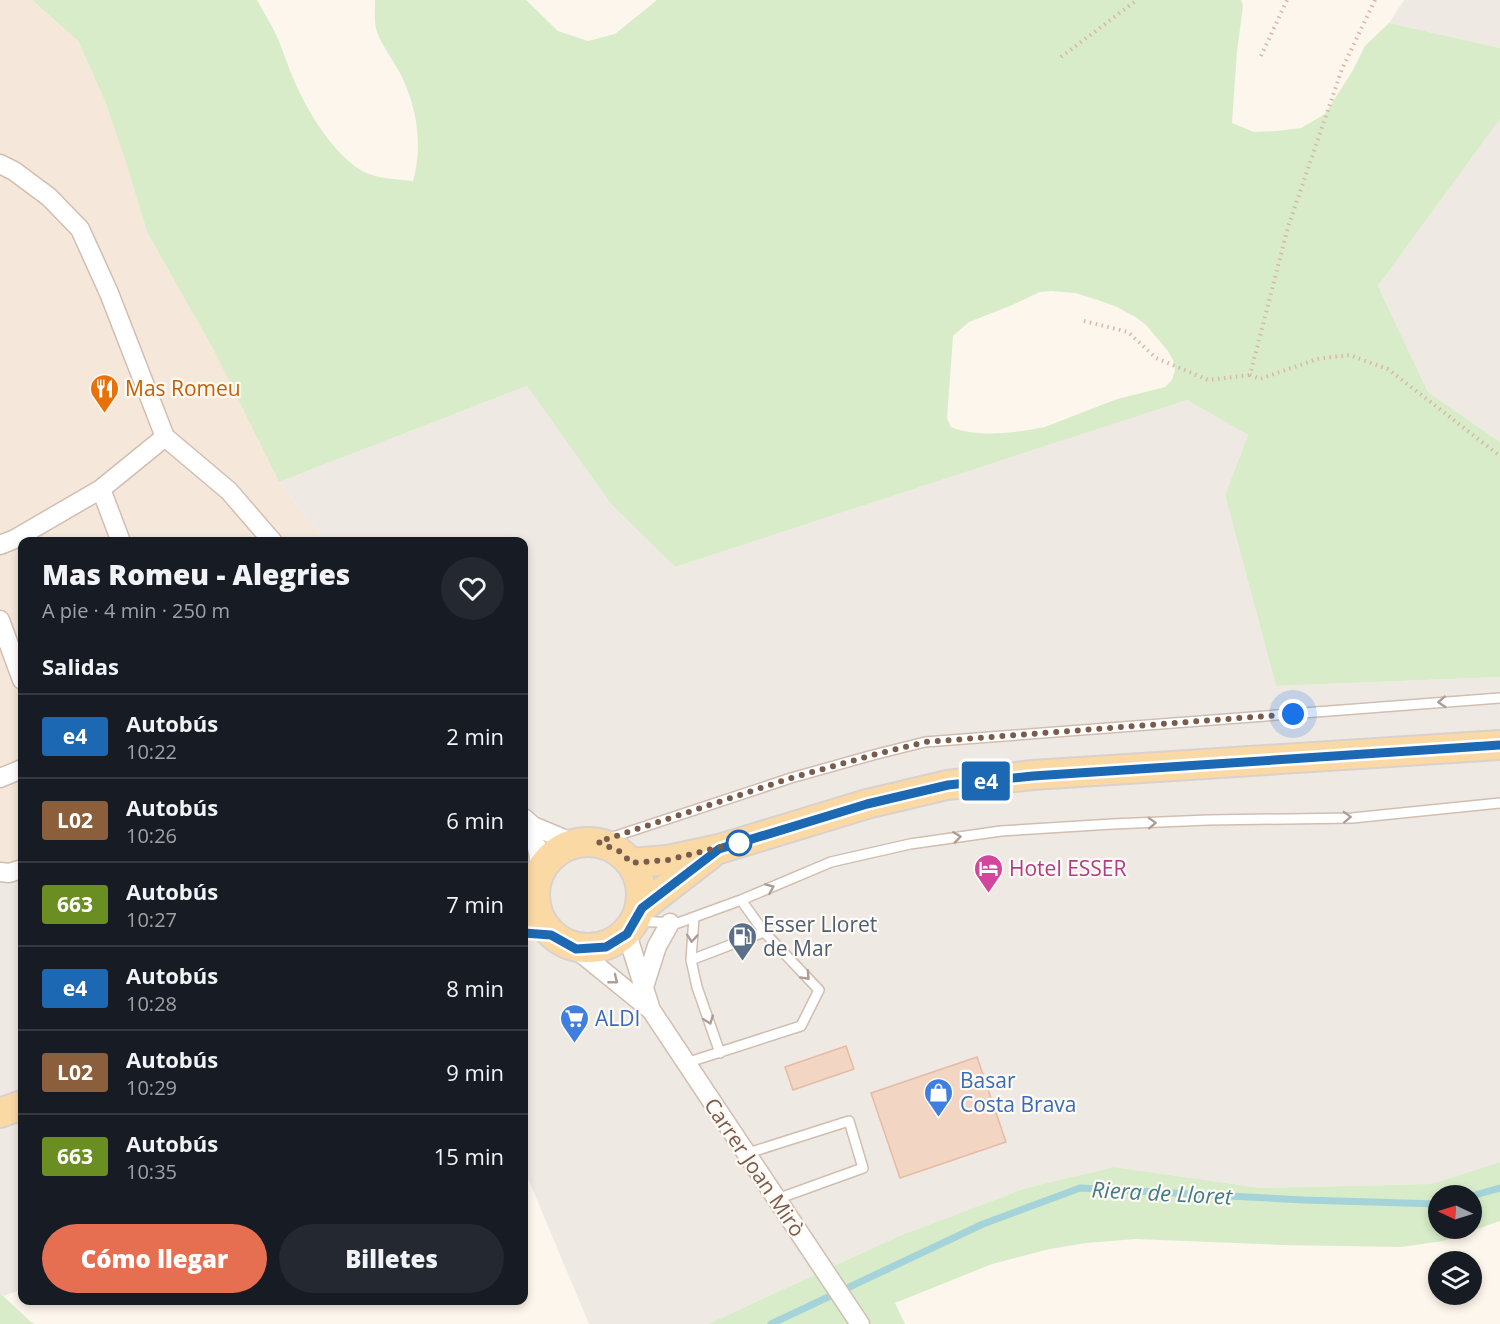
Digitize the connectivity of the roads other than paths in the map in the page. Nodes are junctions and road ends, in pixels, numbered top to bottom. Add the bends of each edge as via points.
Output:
1 (0, 164) edge
2 (165, 437) junction
3 (101, 489) junction
4 (18, 537) edge
5 (18, 537) edge
6 (119, 537) edge
7 (269, 537) edge
8 (0, 545) edge
9 (0, 620) edge
10 (18, 669) edge
11 (1500, 698) edge
12 (1500, 745) edge
13 (18, 771) edge
14 (0, 778) edge
15 (1500, 803) edge
16 (528, 822) edge
17 (528, 835) edge
18 (586, 842) junction
19 (719, 849) junction
20 (631, 863) junction
21 (18, 870) edge
22 (0, 872) edge
23 (532, 885) edge
24 (741, 900) junction
25 (694, 917) junction
26 (634, 921) junction
27 (670, 923) junction
28 (764, 932) junction
29 (537, 934) edge
30 (576, 949) junction
31 (691, 960) junction
32 (644, 987) junction
33 (651, 1011) junction
34 (720, 1053) junction
35 (686, 1064) junction
36 (18, 1106) edge
37 (0, 1113) edge
38 (745, 1154) junction
39 (777, 1199) junction
40 (859, 1323) edge

1 - 2 street via 49,197 80,229
2 - 3 street
2 - 7 street via 229,491
3 - 4 street
3 - 6 street
5 - 8 street
9 - 10 street
11 -> 18 lane via 925,742 791,778
12 - 19 main road via 948,785 867,804
13 - 14 street
24 -> 15 lane via 831,862 910,844 1001,831 1352,818
16 - 18 street
17 - 23 street via 537,847
18 - 20 main road via 621,852
18 - 23 main road via 552,855
19 - 20 main road
19 - 26 main road
20 - 26 main road via 640,878
21 - 22 street
23 - 29 main road
24 - 25 lane
24 - 28 lane
25 - 27 lane
25 -> 31 lane
26 - 27 lane
26 - 30 main road via 606,947
26 - 32 street, Carrer Joan Mirò
27 - 32 street via 657,946
28 - 31 lane
28 -> 34 lane via 819,990 801,1026
29 - 30 main road
30 -> 33 street, Carrer Joan Mirò
31 -> 34 lane
32 - 33 street, Carrer Joan Mirò
33 - 35 street, Carrer Joan Mirò
34 - 35 lane
35 - 38 street, Carrer Joan Mirò
36 - 37 main road
38 - 39 street, Carrer Joan Mirò
38 - 39 lane via 849,1121 863,1167
39 - 40 street, Carrer Joan Mirò

